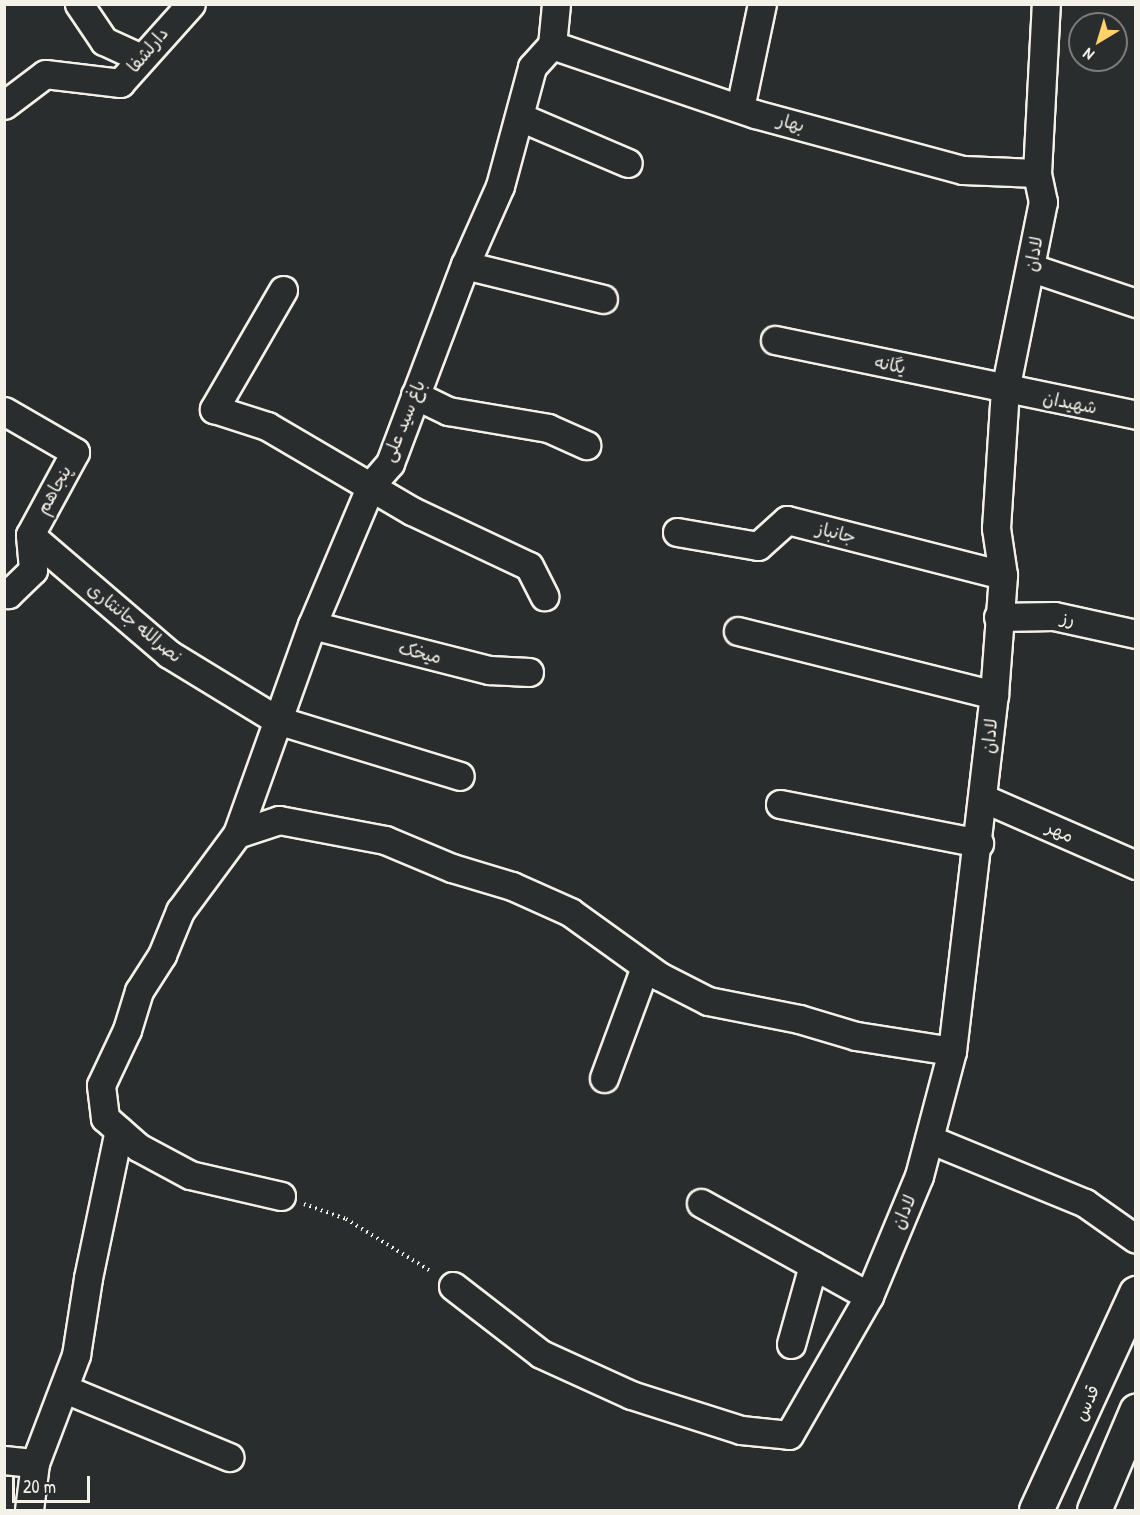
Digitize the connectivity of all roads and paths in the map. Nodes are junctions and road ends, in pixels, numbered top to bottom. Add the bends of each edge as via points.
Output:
1 (79, 4) edge
2 (190, 4) edge
3 (556, 4) edge
4 (762, 4) edge
5 (1046, 4) edge
6 (552, 45) junction
7 (141, 58) junction
8 (4, 105) edge
9 (740, 108) junction
10 (520, 117) junction
11 (628, 163) dead end
12 (1037, 174) junction
13 (465, 265) junction
14 (1032, 268) junction
15 (283, 290) dead end
16 (603, 299) dead end
17 (1136, 303) edge
18 (775, 340) dead end
19 (1005, 390) junction
20 (415, 395) junction
21 (4, 411) edge
22 (1136, 415) edge
23 (586, 445) dead end
24 (371, 485) junction
25 (677, 532) dead end
26 (30, 535) junction
27 (1003, 575) junction
28 (4, 592) edge
29 (544, 596) dead end
30 (998, 617) junction
31 (312, 625) junction
32 (738, 631) dead end
33 (1136, 634) edge
34 (529, 672) dead end
35 (994, 695) junction
36 (277, 720) junction
37 (460, 776) dead end
38 (985, 799) junction
39 (780, 804) dead end
40 (237, 834) junction
41 (979, 843) junction
42 (1136, 865) edge
43 (645, 967) junction
44 (952, 1051) junction
45 (604, 1078) dead end
46 (120, 1130) junction
47 (929, 1139) junction
48 (281, 1196) joint
49 (701, 1203) dead end
50 (1136, 1239) edge
51 (813, 1265) junction
52 (453, 1286) joint
53 (1136, 1293) edge
54 (869, 1296) junction
55 (791, 1344) dead end
56 (65, 1389) junction
57 (1080, 1419) junction
58 (1129, 1425) edge
59 (229, 1457) dead end
60 (4, 1460) edge
61 (35, 1463) junction
62 (29, 1510) edge
63 (1036, 1510) edge
64 (1094, 1510) edge

1 - 7 street via 104,40
2 - 7 street, دارلشفا
3 - 6 street
4 - 9 street
5 - 12 street, لادان
6 - 9 street, بهار
6 - 10 street, باغ سید علی via 532,68
7 - 8 street, دارلشفا via 120,83 45,74
9 - 12 street, بهار via 963,170
10 - 11 street
10 - 13 street, باغ سید علی via 500,186
12 - 14 street, لادان via 1043,202
13 - 16 street
13 - 20 street, باغ سید علی
14 - 17 street
14 - 19 street, لادان
15 - 24 street via 214,409 267,426
18 - 19 street, یگانه
19 - 22 street, شهیدان
19 - 27 street, لادان via 996,528
20 - 23 street via 448,411 548,428
20 - 24 street, باغ سید علی via 390,464
21 - 26 street, پنجاهم via 75,452
24 - 29 street via 412,511 529,566
24 - 31 street, باغ سید علی
25 - 27 street, جانباز via 759,546 787,520
26 - 28 street, پنجاهم via 33,570 8,594
26 - 36 street, نصرالله جاننثاری via 169,654
27 - 30 street, لادان
30 - 33 street, رز via 1053,616
30 - 35 street, لادان
31 - 34 street, میخک via 489,670
31 - 36 street, باغ سید علی
32 - 35 street
35 - 38 street, لادان
36 - 37 street, نصرالله جاننثاری
36 - 40 street, باغ سید علی
38 - 41 street, لادان
38 - 42 street, مهر
39 - 41 street
40 - 43 street via 279,820 385,840 452,868 512,886 570,912
40 - 46 street, باغ سید علی via 180,911 162,955 139,991 127,1030 101,1085 105,1118
41 - 44 street, لادان
43 - 44 street via 708,1001 799,1019 856,1036
43 - 45 street
44 - 47 street, لادان
46 - 48 street, باغ سید علی via 138,1147 190,1175
46 - 56 street via 88,1278 76,1355
47 - 50 street via 1085,1203
47 - 54 street, لادان via 920,1176
48 - 52 path via 346,1219
49 - 51 street
51 - 54 street
51 - 55 street
52 - 54 street, لادان via 541,1354 631,1395 741,1430 789,1435
53 - 57 main road, قدس
56 - 59 street
56 - 61 street
57 - 58 main road
57 - 63 main road, قدس
58 - 64 main road
60 - 61 street
61 - 62 street

